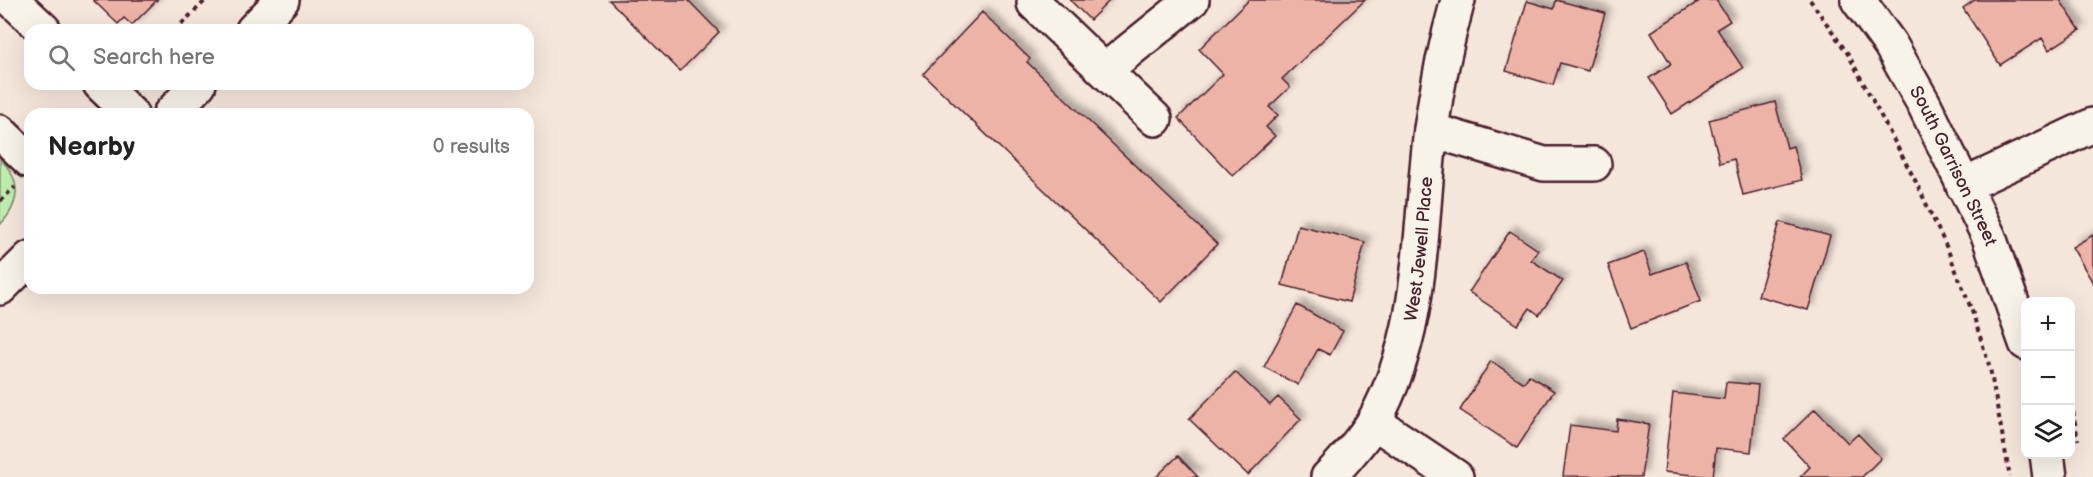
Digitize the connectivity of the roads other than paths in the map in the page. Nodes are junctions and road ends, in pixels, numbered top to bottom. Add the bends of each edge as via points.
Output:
1 (12, 0) edge
2 (282, 0) edge
3 (1192, 0) edge
4 (1458, 0) edge
5 (1858, 0) edge
6 (1034, 3) dead end
7 (38, 24) edge
8 (259, 24) edge
9 (1105, 70) junction
10 (106, 90) edge
11 (194, 90) edge
12 (125, 108) edge
13 (176, 108) edge
14 (1155, 119) dead end
15 (2093, 125) edge
16 (1431, 130) junction
17 (0, 132) edge
18 (24, 155) edge
19 (1594, 164) dead end
20 (1963, 186) junction
21 (24, 264) edge
22 (0, 288) edge
23 (2021, 332) edge
24 (1374, 422) junction
25 (2048, 459) edge
26 (1328, 477) edge
27 (1456, 477) edge
28 (2050, 477) edge

1 - 7 street
2 - 8 street
3 - 9 street
4 - 16 street, West Jewell Place via 1443,53
5 - 20 street, South Garrison Street via 1890,44
6 - 9 street
9 - 14 street
10 - 12 street
11 - 13 street
15 - 20 street
16 - 19 street via 1544,164
16 - 24 street, West Jewell Place via 1418,280 1394,378
17 - 18 street
20 - 23 street, South Garrison Street via 1989,237
21 - 22 street
24 - 26 street, West Jewell Place
24 - 27 street
25 - 28 street

